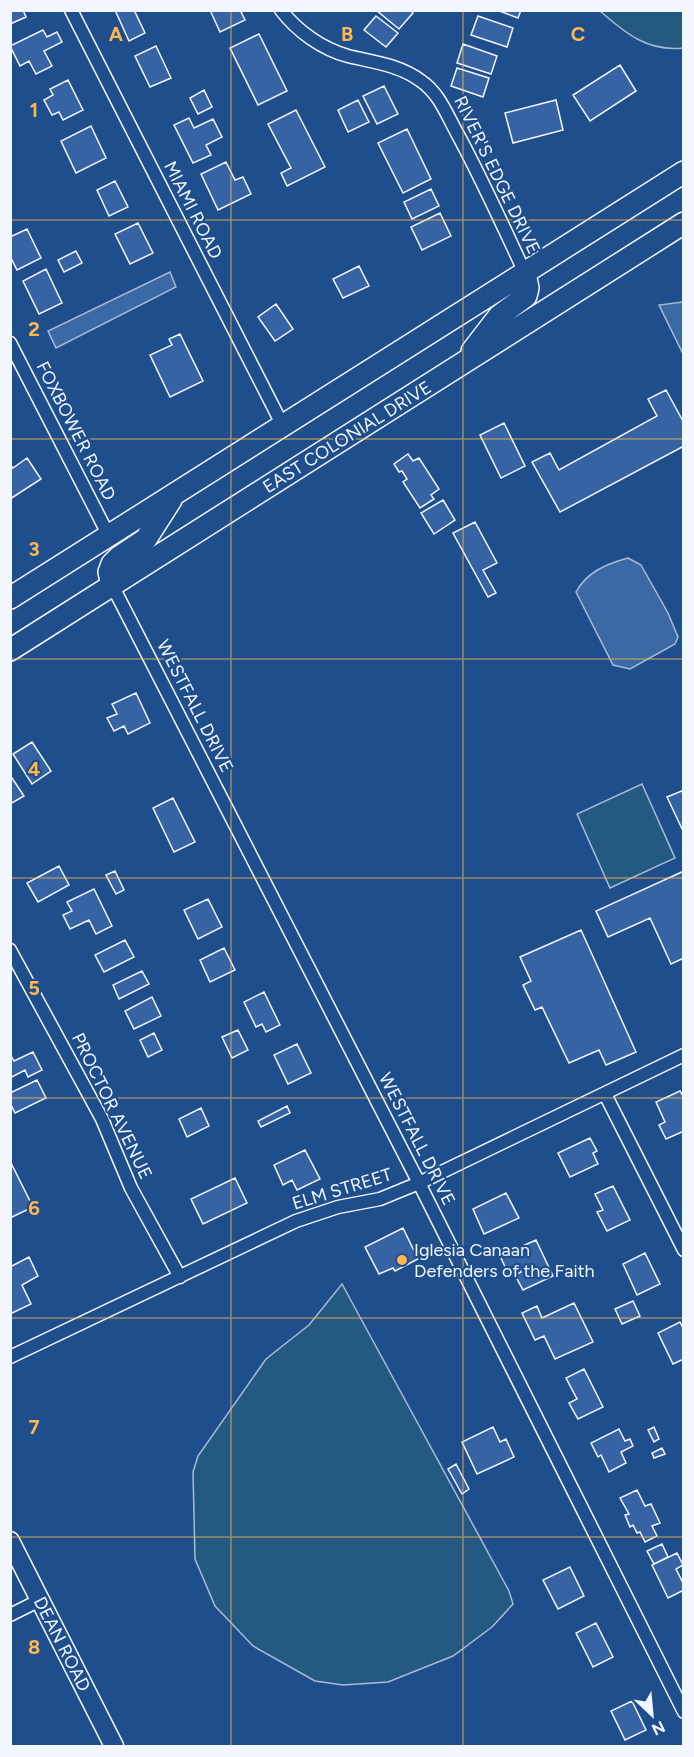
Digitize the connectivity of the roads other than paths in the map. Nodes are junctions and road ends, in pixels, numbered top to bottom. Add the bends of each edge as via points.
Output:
1 (71, 10) edge
2 (281, 10) edge
3 (684, 172) edge
4 (684, 223) edge
5 (525, 273) junction
6 (10, 343) edge
7 (462, 364) junction
8 (283, 426) junction
9 (175, 495) junction
10 (109, 536) junction
11 (112, 585) junction
12 (10, 598) edge
13 (10, 650) edge
14 (10, 950) edge
15 (684, 1055) edge
16 (605, 1094) junction
17 (419, 1183) junction
18 (684, 1250) edge
19 (180, 1277) junction
20 (10, 1357) edge
21 (10, 1541) edge
22 (40, 1600) junction
23 (10, 1616) edge
24 (684, 1712) edge
25 (114, 1746) edge

1 - 8 street, MIAMI ROAD
2 - 5 street, RIVER'S EDGE DRIVE via 289,21 324,47 403,70 422,81 437,97 477,169
3 - 5 highway
4 - 7 highway, EAST COLONIAL DRIVE
5 - 7 highway via 526,296 499,316
5 - 8 highway
6 - 10 street, FOXBOWER ROAD
7 - 11 highway, EAST COLONIAL DRIVE
8 - 9 highway
9 - 10 highway
9 - 11 highway via 146,539 112,564
10 - 12 highway
11 - 13 highway, EAST COLONIAL DRIVE
11 - 17 street, WESTFALL DRIVE
14 - 19 street, PROCTOR AVENUE via 102,1119 131,1188
15 - 16 street, ELM STREET
16 - 17 street, ELM STREET
16 - 18 street
17 - 19 street, ELM STREET via 296,1221
17 - 24 street, WESTFALL DRIVE
19 - 20 street, ELM STREET
21 - 22 main road, DEAN ROAD
22 - 23 street
22 - 25 main road, DEAN ROAD

